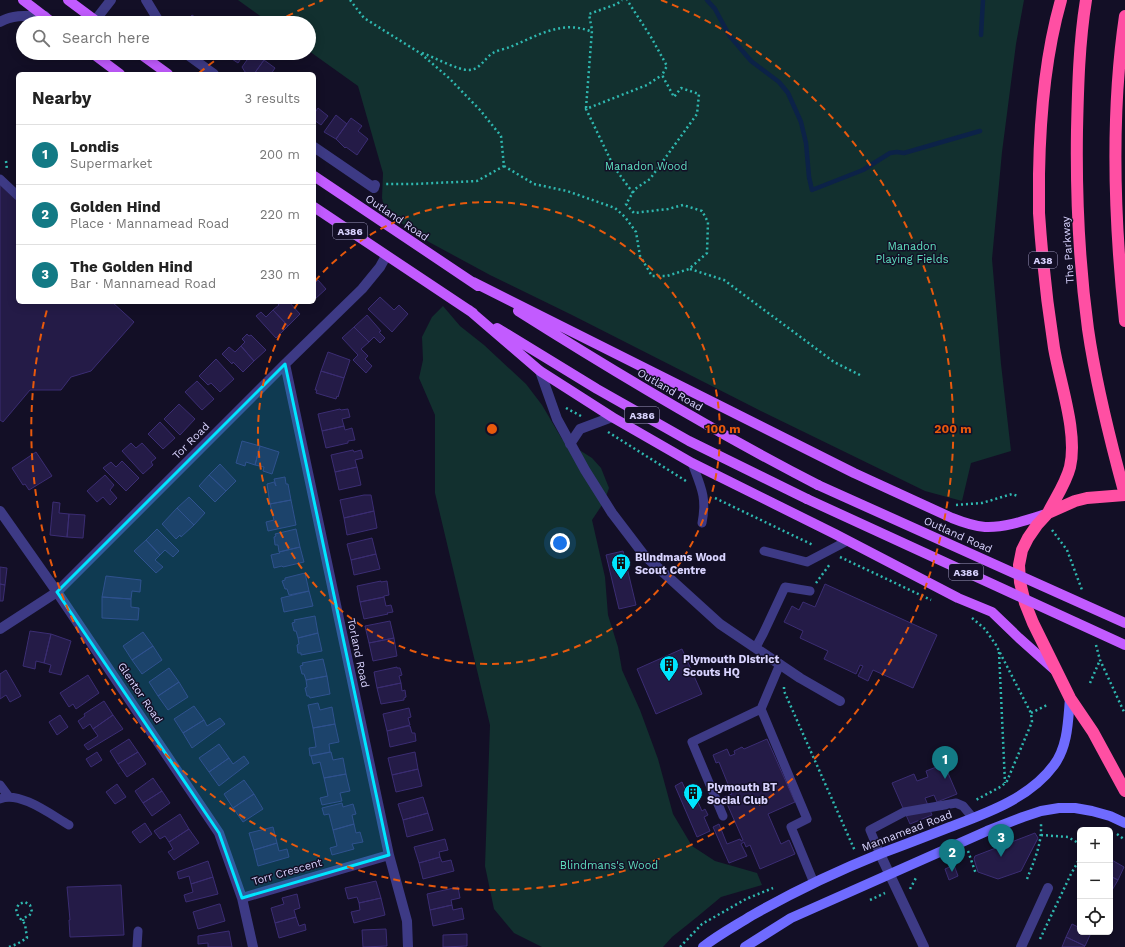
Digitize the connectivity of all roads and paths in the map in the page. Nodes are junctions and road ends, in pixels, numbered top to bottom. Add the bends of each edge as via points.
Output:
1 (23, 0) edge
2 (68, 0) edge
3 (111, 0) edge
4 (146, 0) edge
5 (350, 0) edge
6 (622, 0) edge
7 (627, 0) edge
8 (1061, 0) edge
9 (1086, 0) edge
10 (16, 16) edge
11 (16, 16) edge
12 (31, 16) edge
13 (44, 16) edge
14 (88, 16) edge
15 (100, 16) edge
16 (156, 16) edge
17 (1125, 16) edge
18 (0, 22) edge
19 (592, 32) junction
20 (420, 53) junction
21 (101, 60) edge
22 (149, 60) edge
23 (195, 60) edge
24 (117, 72) edge
25 (165, 72) edge
26 (211, 72) edge
27 (662, 75) junction
28 (586, 109) junction
29 (316, 148) edge
30 (504, 166) junction
31 (316, 177) edge
32 (0, 179) edge
33 (375, 185) joint
34 (633, 193) junction
35 (16, 194) edge
36 (316, 208) edge
37 (386, 256) junction
38 (689, 269) junction
39 (473, 282) junction
40 (469, 310) junction
41 (1125, 321) edge
42 (285, 364) junction
43 (540, 371) junction
44 (860, 375) dead end
45 (612, 417) junction
46 (570, 444) junction
47 (692, 463) junction
48 (1125, 495) edge
49 (1018, 496) dead end
50 (954, 505) dead end
51 (0, 511) edge
52 (1047, 514) junction
53 (702, 523) dead end
54 (1052, 530) dead end
55 (847, 541) junction
56 (764, 551) dead end
57 (832, 562) dead end
58 (810, 591) joint
59 (57, 592) junction
60 (1083, 593) dead end
61 (971, 618) dead end
62 (1125, 623) edge
63 (0, 629) edge
64 (1125, 645) edge
65 (756, 648) junction
66 (999, 650) junction
67 (784, 666) junction
68 (1058, 673) junction
69 (1090, 684) dead end
70 (1070, 698) junction
71 (840, 701) dead end
72 (1047, 705) dead end
73 (761, 709) junction
74 (1031, 713) junction
75 (1125, 714) edge
76 (1005, 783) junction
77 (0, 785) edge
78 (1125, 791) edge
79 (985, 796) dead end
80 (4, 798) edge
81 (723, 816) dead end
82 (973, 818) junction
83 (1048, 822) dead end
84 (1041, 823) junction
85 (1125, 823) edge
86 (1036, 824) dead end
87 (69, 826) dead end
88 (1116, 834) dead end
89 (1041, 835) junction
90 (1125, 840) edge
91 (1077, 842) edge
92 (968, 851) dead end
93 (856, 853) dead end
94 (880, 854) junction
95 (389, 855) junction
96 (1077, 863) edge
97 (891, 874) junction
98 (976, 874) dead end
99 (1027, 879) dead end
100 (814, 883) junction
101 (778, 886) dead end
102 (1048, 888) dead end
103 (242, 898) junction
104 (23, 921) junction
105 (138, 931) dead end
106 (1040, 940) dead end
107 (8, 947) edge
108 (137, 947) edge
109 (253, 947) edge
110 (408, 947) edge
111 (680, 947) edge
112 (703, 947) edge
113 (745, 947) edge
114 (924, 947) edge
115 (1021, 947) edge

1 - 13 main road
2 - 14 main road
3 - 15 street
4 - 16 street
5 - 20 path via 364,18
6 - 19 path via 589,14
7 - 27 path via 667,66
8 - 52 highway, A38 via 1049,53 1042,105 1039,211 1045,282 1054,348 1071,432 1072,457 1070,468
9 - 48 highway, The Parkway via 1078,94 1076,173 1080,254 1088,330 1106,424
10 - 12 street
11 - 18 street
17 - 41 highway via 1116,106 1118,261
19 - 20 path via 565,27 532,37 492,53 480,66 468,70
19 - 28 path
20 - 30 path via 449,78 501,136
21 - 24 main road
22 - 25 main road
23 - 26 street
27 - 28 path via 647,85
27 - 34 path via 674,97 681,88 699,94 696,114 650,179
28 - 34 path via 614,167
29 - 33 street, Outland Road via 374,188
30 - 33 path via 477,181
30 - 38 path via 534,184 567,191 615,208 636,232 640,256 652,276 667,276
31 - 39 main road, Outland Road / A386
32 - 35 lane
34 - 38 path via 626,204 634,213 683,205 702,211 708,222 707,253
36 - 37 main road, A386
37 - 40 main road, A386
37 - 42 street, Tor Road via 362,289
38 - 44 path via 724,280 834,362
39 - 52 main road via 854,474 952,518 968,524 991,527
39 - 62 main road, Outland Road / A386, bridge via 609,368 754,452 818,485
40 - 43 main road
40 - 64 main road, A386, bridge via 597,389 688,441 807,499
42 - 59 street, Tor Road
42 - 95 street, Torland Road
43 - 45 main road
43 - 46 street via 557,419
45 - 46 street via 580,429
45 - 47 main road
46 - 65 street via 612,513 644,555 720,624
47 - 53 lane via 705,505
47 - 55 main road
48 - 52 highway via 1087,498
49 - 50 path via 1012,494 982,503
51 - 59 street, Glentor Road
52 - 68 highway via 1028,538 1019,564 1025,603
54 - 60 path via 1067,550
55 - 56 lane via 807,562
55 - 68 main road via 958,598 992,612
57 - 58 path
58 - 65 lane via 785,587
59 - 63 street, Tor Road
59 - 103 street, Glentor Road via 219,834
61 - 66 path via 985,629
65 - 67 street
66 - 74 path
66 - 76 path
67 - 71 street
67 - 73 lane
67 - 93 path via 784,691
68 - 70 highway
69 - 75 path via 1100,660
70 - 78 highway via 1093,732
70 - 82 main road, Mannamead Road via 1065,741 1056,764 1027,791
72 - 74 path
73 - 81 lane via 692,742
73 - 100 lane via 807,819 791,827
74 - 76 path via 1032,722
76 - 79 path
77 - 80 lane
80 - 87 lane via 17,798 34,804
82 - 94 main road, Mannamead Road
82 - 94 lane via 963,806 956,803 904,812 870,830
83 - 84 path
84 - 86 path
84 - 89 path
85 - 97 main road via 1110,816 1075,808 1041,811 987,831
88 - 90 path
89 - 91 path via 1068,837
89 - 99 path
92 - 98 path
94 - 97 street
94 - 100 main road, Mannamead Road
95 - 103 street, Torr Crescent
95 - 110 street, Torland Road via 407,921
96 - 106 path
97 - 113 main road via 791,918
97 - 114 street
100 - 112 main road, Mannamead Road via 778,900
101 - 111 path via 746,899 702,924
102 - 115 street
103 - 109 street, Torr Crescent
104 - 104 path via 16,909 19,904 25,902 30,905 32,912 23,918
104 - 107 path via 27,938
105 - 108 lane

